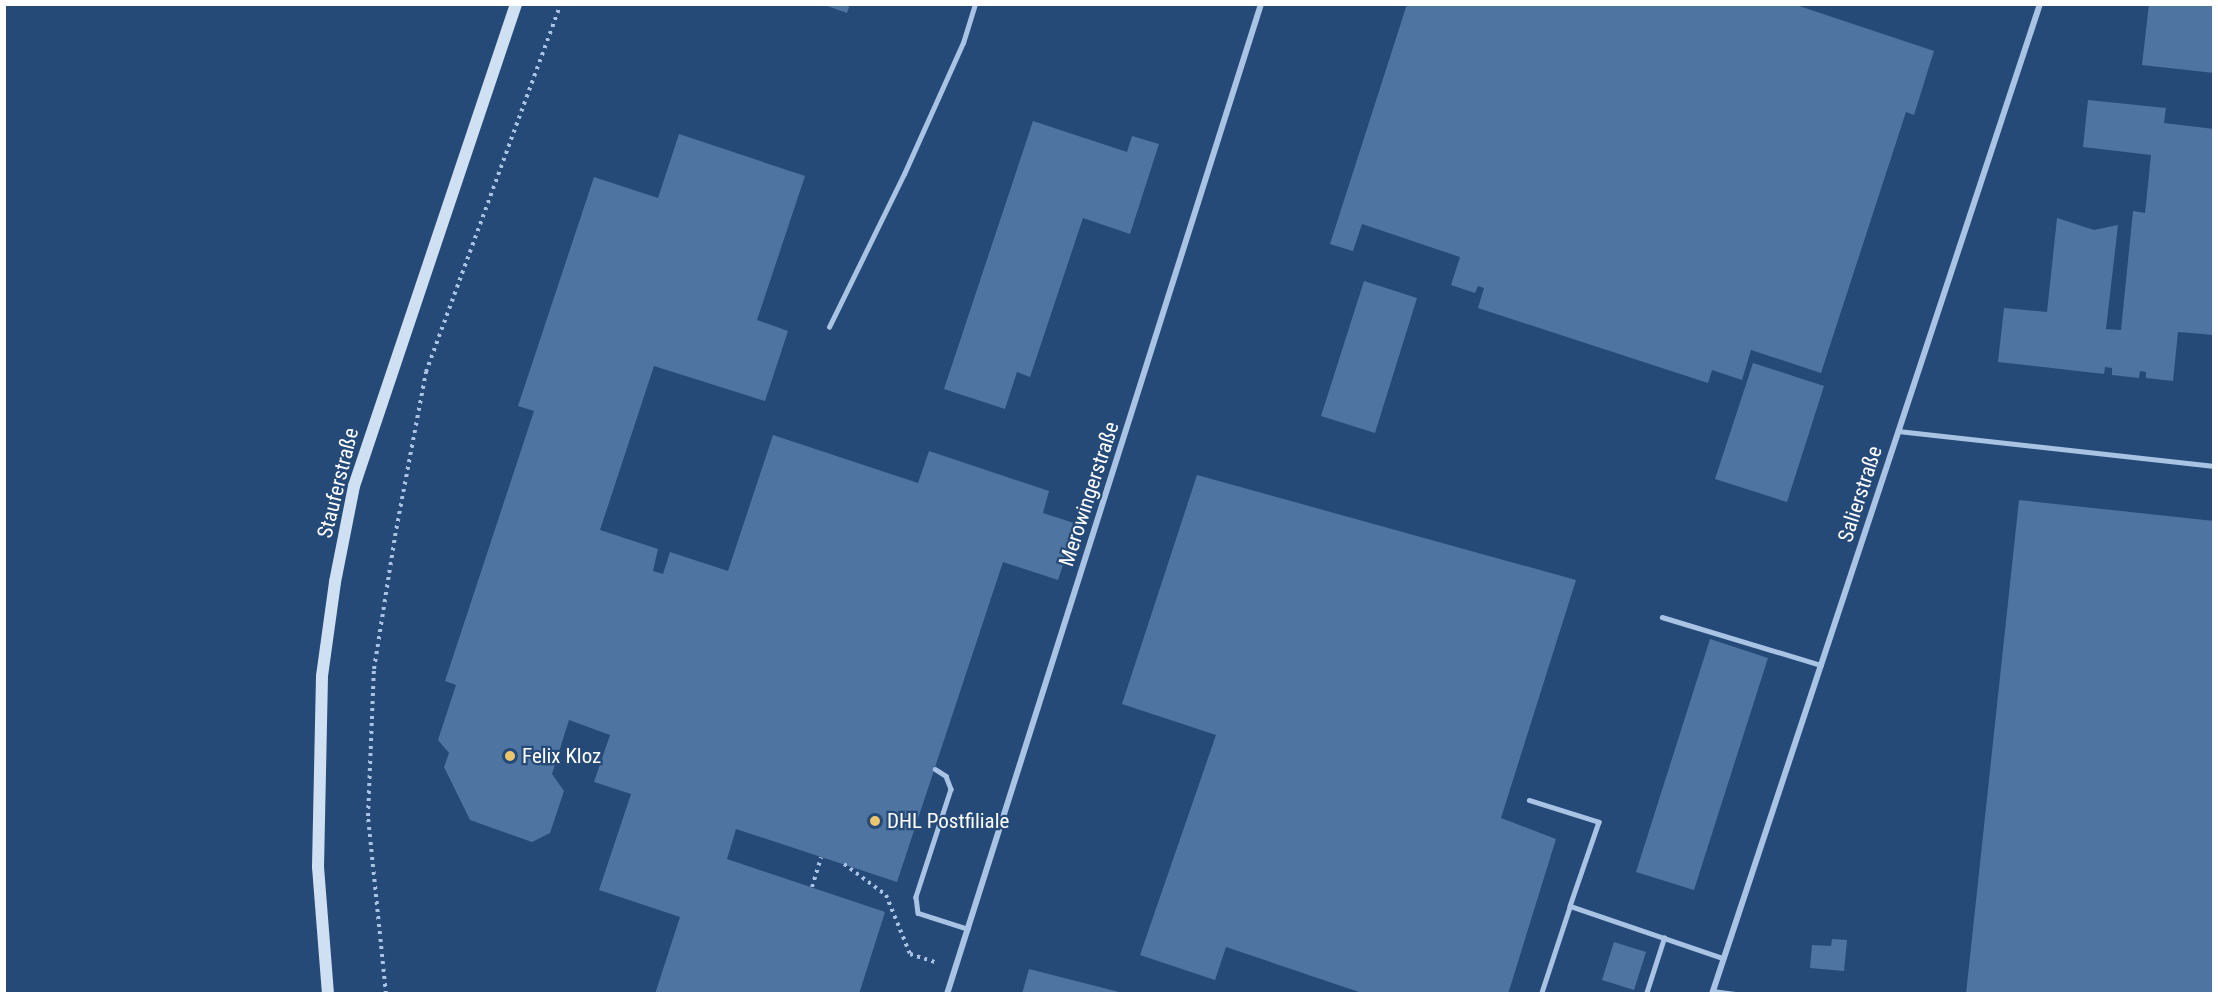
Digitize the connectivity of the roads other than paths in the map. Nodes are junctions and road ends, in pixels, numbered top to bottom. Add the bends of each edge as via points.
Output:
1 (516, 4) edge
2 (975, 4) edge
3 (1261, 4) edge
4 (2040, 4) edge
5 (829, 327) dead end
6 (1898, 431) junction
7 (2214, 466) edge
8 (1662, 617) dead end
9 (1821, 665) junction
10 (935, 769) dead end
11 (1528, 800) dead end
12 (1570, 906) junction
13 (968, 929) junction
14 (1664, 938) junction
15 (1723, 958) junction
16 (1712, 992) edge
17 (328, 993) edge
18 (947, 993) edge
19 (1541, 993) edge
20 (1646, 993) edge
21 (1736, 993) edge

1 - 17 main road, Stauferstraße via 361,464 335,582 322,676 318,867
2 - 5 lane via 963,44
3 - 13 street, Merowingerstraße
4 - 6 street, Salierstraße
6 - 7 lane
6 - 9 street, Salierstraße
8 - 9 lane
9 - 15 street, Salierstraße
10 - 13 lane via 946,776 951,789 916,897 918,913
11 - 12 lane via 1599,822
12 - 14 lane
12 - 19 lane
13 - 18 street, Merowingerstraße
14 - 15 lane
14 - 20 lane
15 - 16 street, Salierstraße
16 - 21 lane

